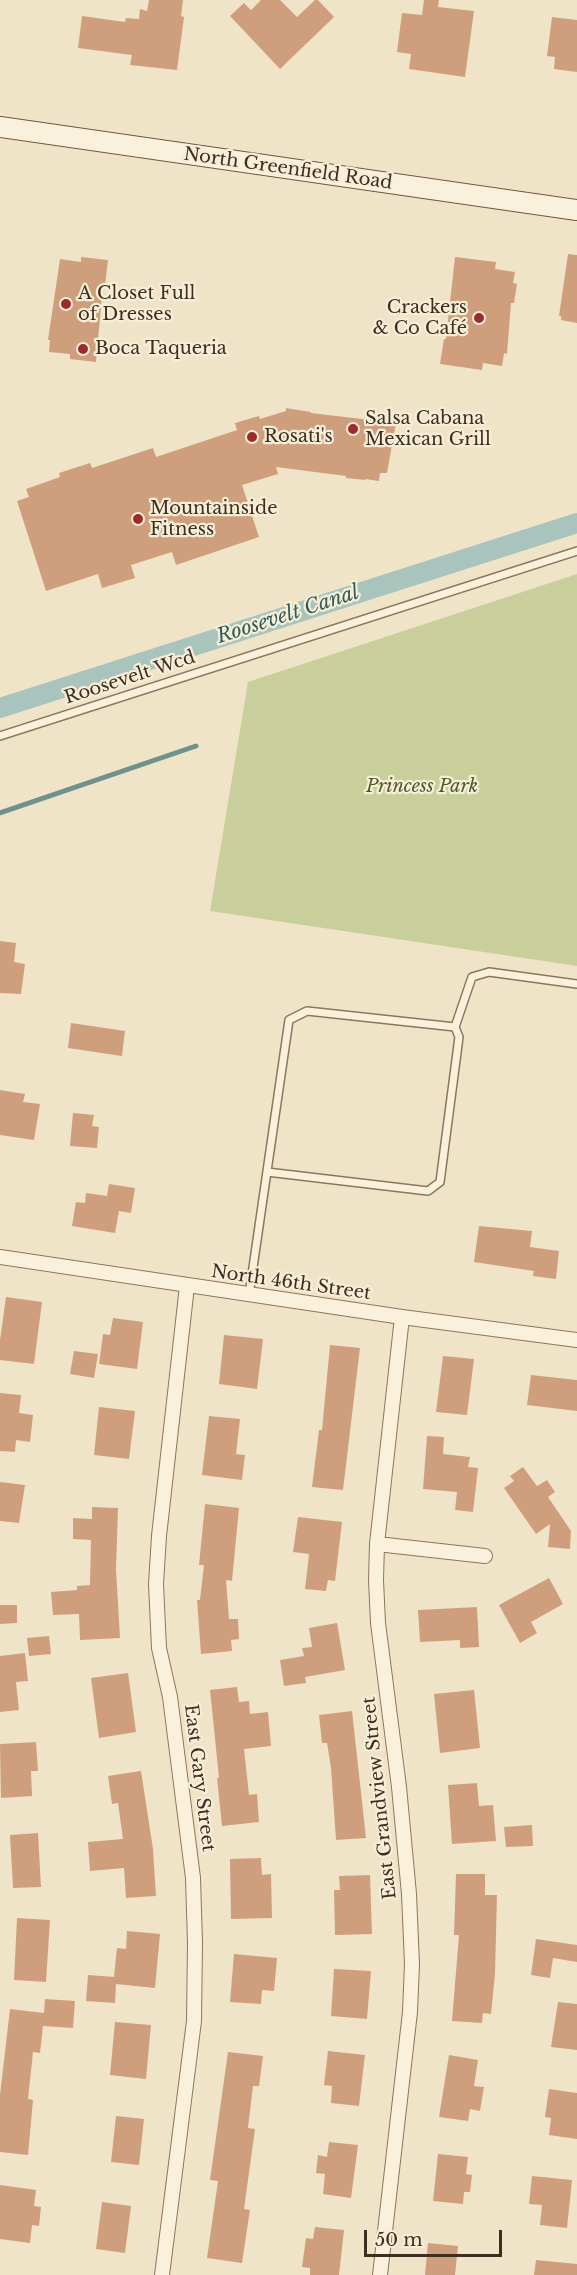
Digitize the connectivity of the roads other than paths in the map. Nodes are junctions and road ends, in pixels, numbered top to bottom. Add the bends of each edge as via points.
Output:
1 (0, 127) edge
2 (577, 210) edge
3 (577, 550) edge
4 (0, 736) edge
5 (577, 984) edge
6 (455, 1027) junction
7 (267, 1172) junction
8 (0, 1257) edge
9 (186, 1286) junction
10 (249, 1295) junction
11 (402, 1317) junction
12 (577, 1340) edge
13 (377, 1544) junction
14 (485, 1556) dead end
15 (162, 2275) edge
16 (380, 2275) edge

1 - 2 main road, North Greenfield Road
3 - 4 lane, Roosevelt Wcd
5 - 6 lane via 489,972 472,977
6 - 7 lane via 307,1011 289,1020
6 - 7 lane via 459,1037 441,1182 428,1191
7 - 10 lane
8 - 9 street, North 46th Street
9 - 10 street, North 46th Street
9 - 15 street, East Gary Street via 156,1584 159,1648 170,1697 193,1878 194,2010
10 - 11 street, North 46th Street
11 - 12 street, North 46th Street
11 - 13 street, East Grandview Street
13 - 14 street
13 - 16 street, East Grandview Street via 378,1623 399,1787 412,1964

